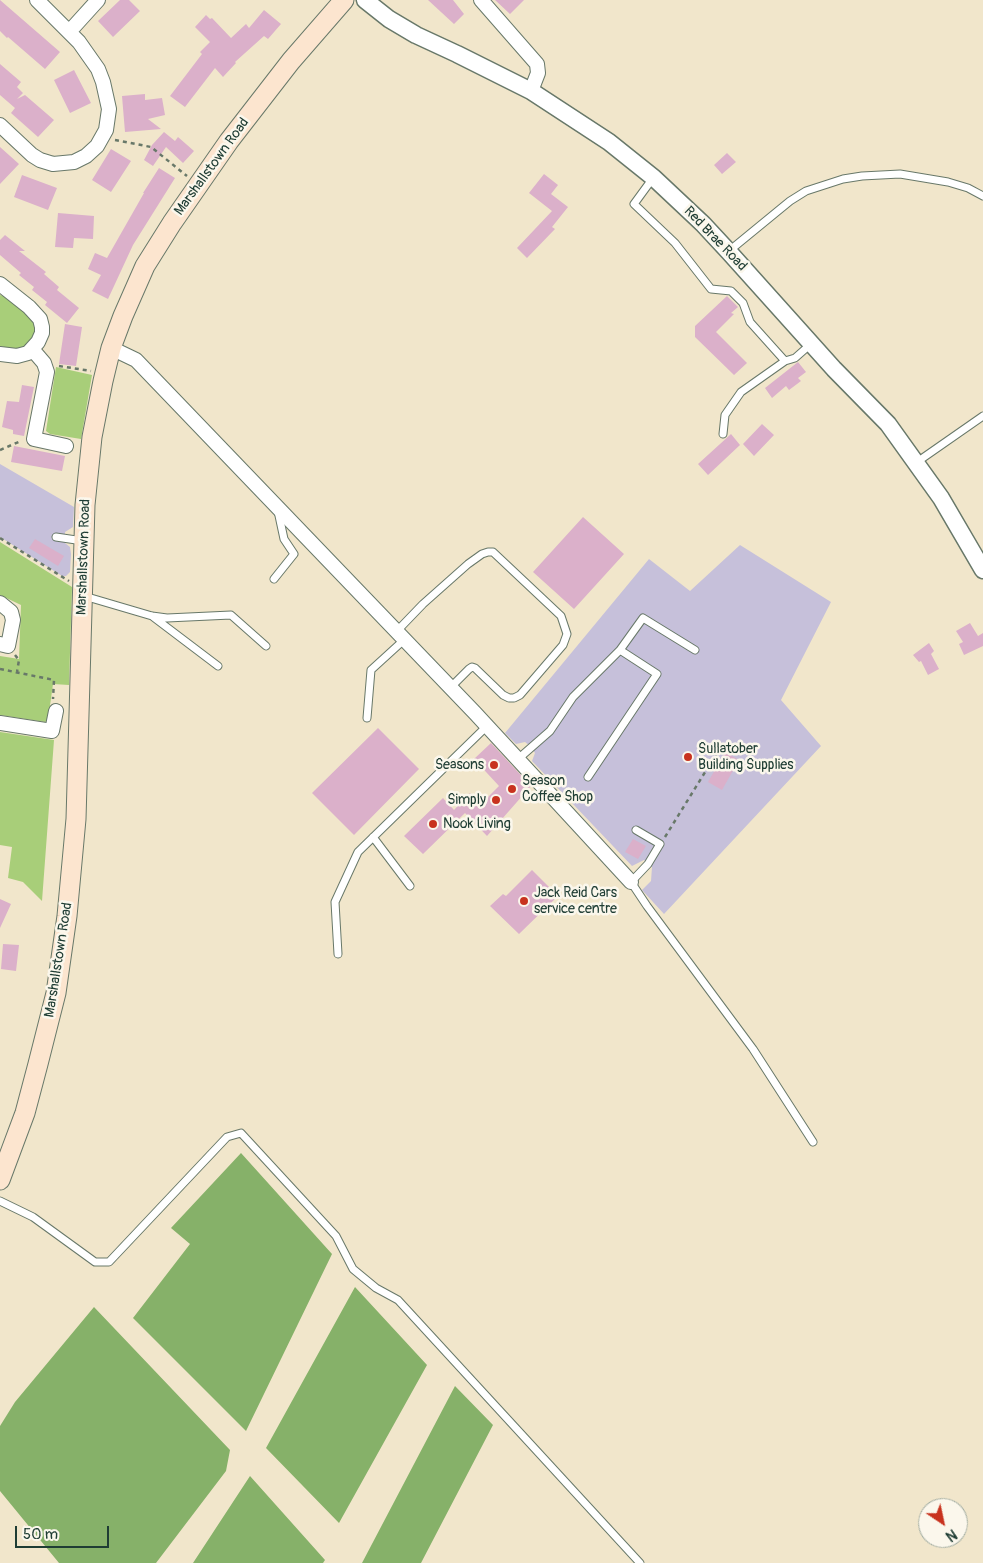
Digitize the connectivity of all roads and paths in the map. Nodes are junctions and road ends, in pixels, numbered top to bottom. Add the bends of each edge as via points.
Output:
1 (37, 0) edge
2 (98, 0) edge
3 (344, 0) edge
4 (365, 0) edge
5 (481, 0) edge
6 (69, 32) junction
7 (531, 91) junction
8 (0, 124) edge
9 (103, 138) junction
10 (654, 178) junction
11 (198, 184) junction
12 (983, 196) edge
13 (729, 252) junction
14 (0, 284) edge
15 (812, 343) junction
16 (111, 348) junction
17 (32, 350) junction
18 (0, 354) edge
19 (785, 361) junction
20 (44, 363) junction
21 (104, 374) junction
22 (983, 416) edge
23 (35, 434) junction
24 (723, 434) dead end
25 (66, 446) dead end
26 (0, 450) edge
27 (917, 462) junction
28 (278, 508) junction
29 (56, 537) dead end
30 (0, 538) edge
31 (83, 541) junction
32 (983, 570) edge
33 (274, 579) dead end
34 (82, 592) junction
35 (0, 603) edge
36 (152, 616) junction
37 (401, 635) junction
38 (4, 645) edge
39 (266, 646) dead end
40 (620, 650) junction
41 (695, 650) dead end
42 (218, 666) dead end
43 (0, 669) edge
44 (17, 672) junction
45 (451, 687) junction
46 (56, 711) joint
47 (367, 718) dead end
48 (0, 723) edge
49 (487, 726) junction
50 (723, 743) dead end
51 (518, 759) junction
52 (588, 777) dead end
53 (636, 830) dead end
54 (373, 837) junction
55 (660, 844) junction
56 (632, 882) junction
57 (410, 886) dead end
58 (338, 954) dead end
59 (812, 1142) dead end
60 (5, 1154) edge
61 (0, 1180) edge
62 (0, 1201) edge
63 (640, 1563) edge

1 - 6 street
2 - 6 street
3 - 11 main road, Marshallstown Road via 291,61
4 - 7 street, Red Brae Road via 389,20 416,35
5 - 7 street via 538,64
6 - 9 street via 92,58 104,82 109,109
7 - 10 street, Red Brae Road via 609,142
8 - 9 street via 32,155 53,164 66,164 82,158
9 - 11 path via 151,148
10 - 13 street, Red Brae Road
10 - 19 lane via 634,204 674,243 711,288 731,291 743,303 750,322
11 - 16 main road, Marshallstown Road via 145,266
12 - 13 lane via 948,182 900,174 843,179 790,201
13 - 15 street, Red Brae Road
14 - 17 street via 40,319 42,333
15 - 19 lane via 795,358
15 - 27 street, Red Brae Road via 888,424
16 - 21 main road, Marshallstown Road
16 - 28 street via 136,360
17 - 18 street via 17,356
17 - 20 street
19 - 24 lane via 741,392 725,414
20 - 21 path
20 - 23 street via 47,377
21 - 31 main road, Marshallstown Road via 92,437
22 - 27 lane
23 - 25 street via 34,439
23 - 26 path
27 - 32 street, Red Brae Road
28 - 33 lane via 284,539 294,554
28 - 37 street
29 - 31 lane
30 - 34 path
31 - 34 main road, Marshallstown Road
34 - 36 lane
34 - 60 main road, Marshallstown Road via 76,819 67,916 56,993 25,1113
35 - 38 street via 13,617
36 - 39 lane via 231,615
36 - 42 lane
37 - 45 street
37 - 45 lane via 423,604 468,564 488,552 493,552 561,616 567,634 563,645 520,695 514,698 503,695 476,668 469,668
37 - 47 lane via 371,670
38 - 44 path via 19,660
40 - 41 lane via 643,618
40 - 51 lane via 573,697 550,732
40 - 52 lane via 658,674
43 - 44 path
44 - 46 path via 54,680 52,709
45 - 49 street
46 - 48 street via 52,731
49 - 51 street
49 - 54 lane
50 - 55 path
51 - 56 street
53 - 55 lane
54 - 57 lane
54 - 58 lane via 358,852 335,902
55 - 56 lane
56 - 59 lane via 753,1049
60 - 61 main road, Marshallstown Road
62 - 63 lane via 33,1218 94,1262 108,1262 227,1137 241,1133 336,1236 354,1269 376,1288 398,1300

